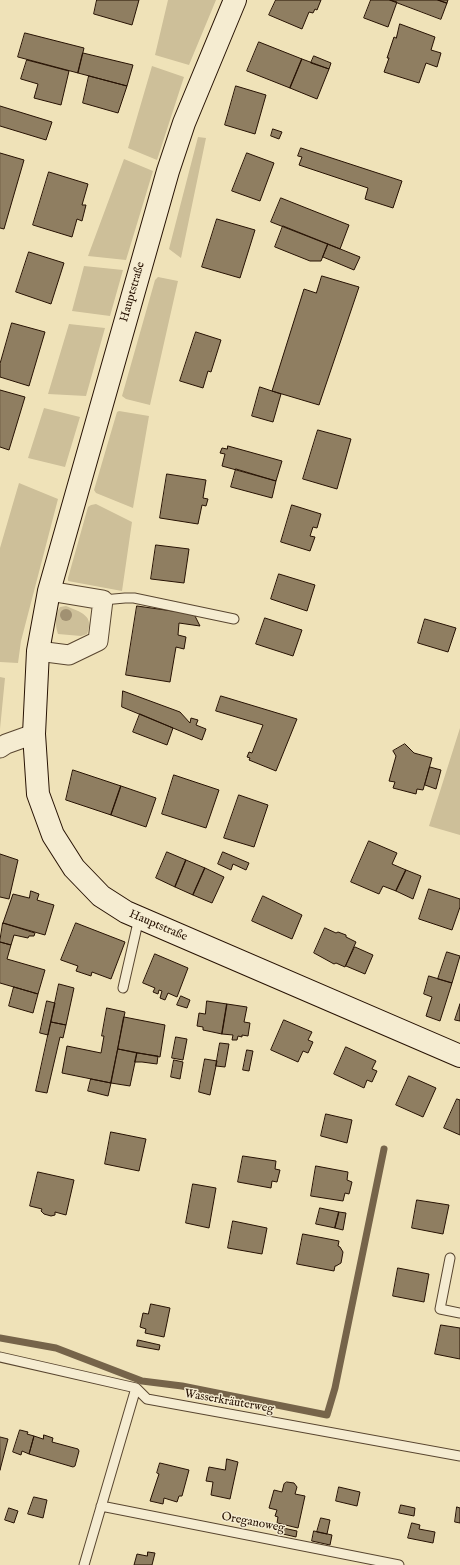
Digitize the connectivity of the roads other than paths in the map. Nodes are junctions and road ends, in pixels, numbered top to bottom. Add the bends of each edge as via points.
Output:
1 (235, 0) edge
2 (49, 591) junction
3 (103, 600) junction
4 (234, 619) dead end
5 (38, 651) junction
6 (34, 734) junction
7 (0, 748) edge
8 (140, 918) junction
9 (123, 988) dead end
10 (460, 1056) edge
11 (450, 1258) dead end
12 (460, 1313) edge
13 (0, 1357) edge
14 (136, 1388) junction
15 (460, 1456) edge
16 (101, 1506) junction
17 (84, 1565) edge
18 (399, 1565) edge

1 - 2 street, Hauptstraße via 184,123 168,171
2 - 3 street
2 - 5 street, Hauptstraße
3 - 4 lane via 134,598
3 - 5 street via 98,641 69,655
5 - 6 street, Hauptstraße
6 - 7 street
6 - 8 street, Hauptstraße via 38,794 52,834 74,868 101,896
8 - 9 lane
8 - 10 street, Hauptstraße
11 - 12 lane via 440,1309
13 - 14 lane, Wasserkräuterweg
14 - 15 lane, Wasserkräuterweg via 147,1399
14 - 16 lane
16 - 17 lane
16 - 18 lane, Oreganoweg

